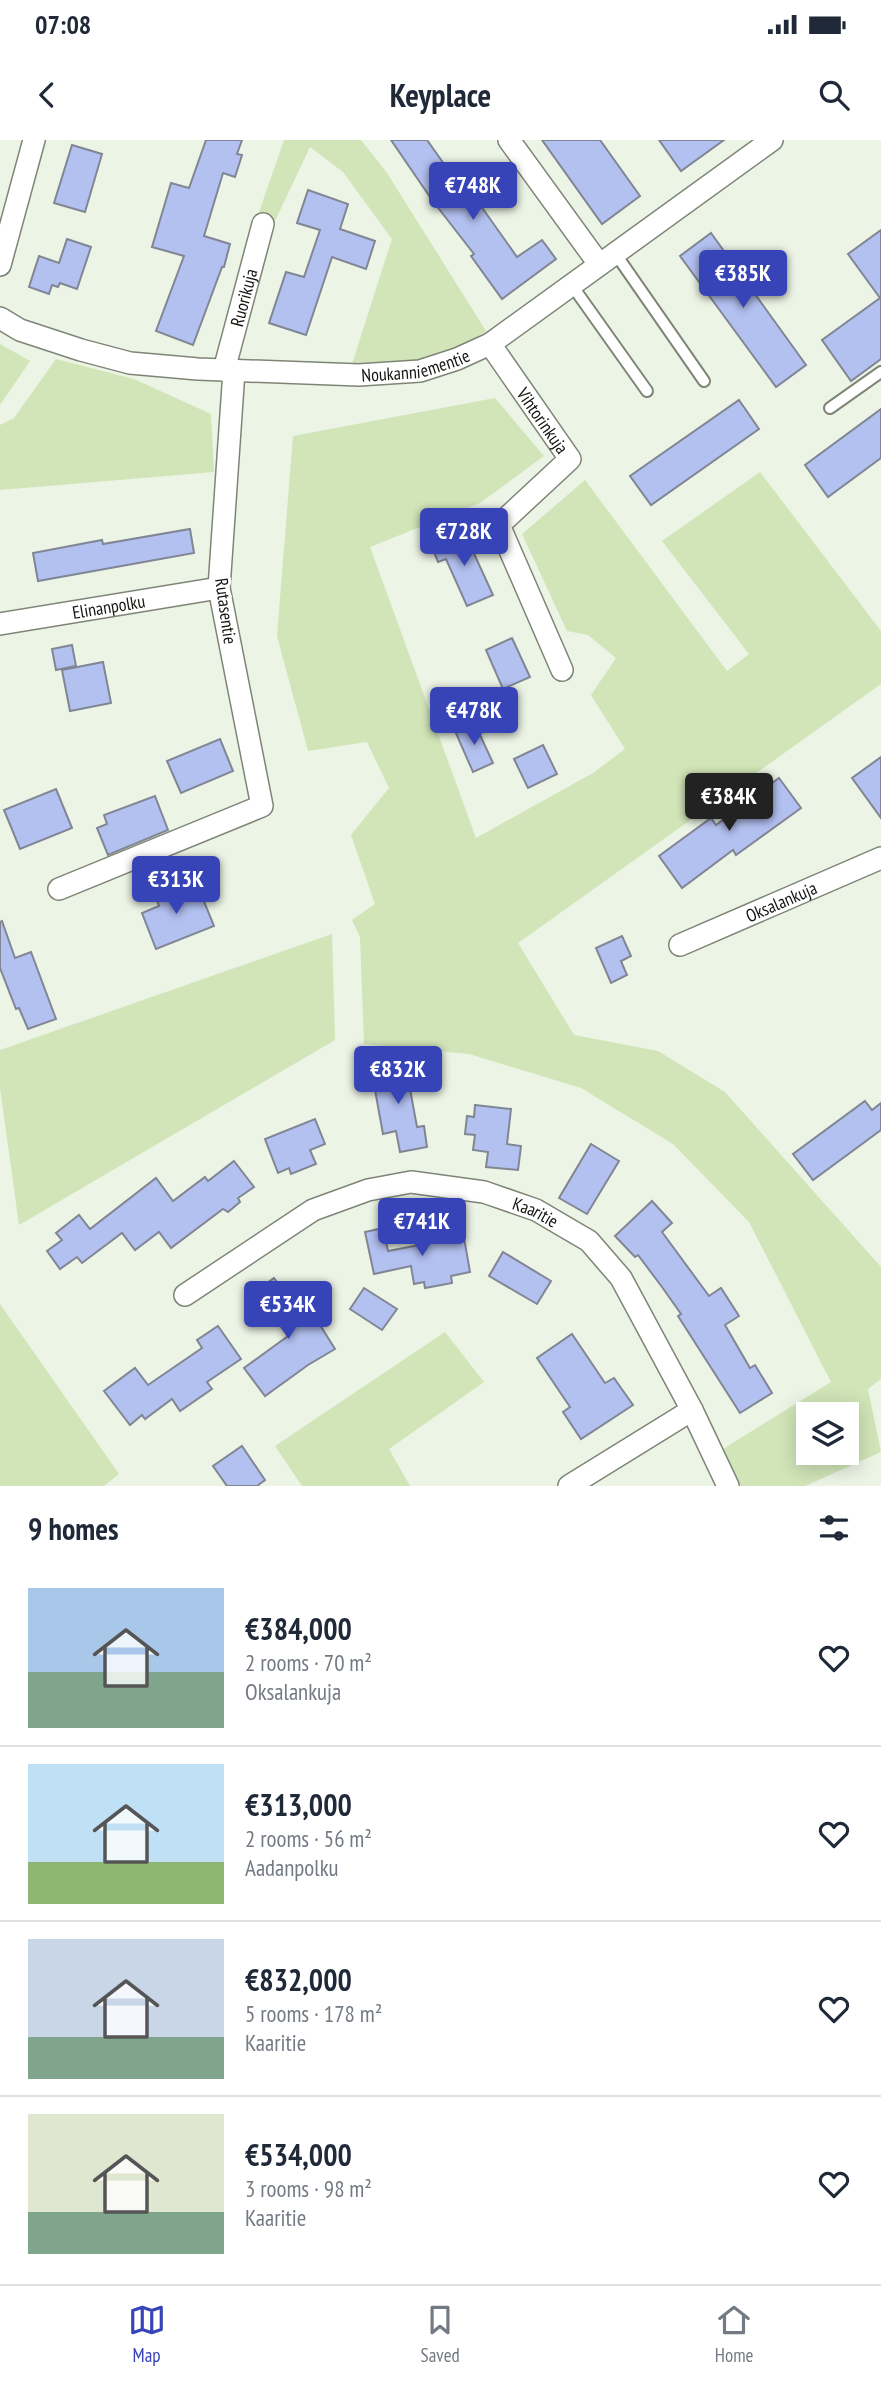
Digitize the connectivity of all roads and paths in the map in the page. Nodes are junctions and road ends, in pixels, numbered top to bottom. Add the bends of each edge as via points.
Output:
1 (34, 140) edge
2 (509, 140) edge
3 (772, 140) edge
4 (262, 224) dead end
5 (607, 258) junction
6 (0, 265) edge
7 (571, 284) junction
8 (0, 318) edge
9 (490, 344) junction
10 (229, 371) junction
11 (881, 372) edge
12 (704, 381) dead end
13 (647, 391) dead end
14 (830, 408) dead end
15 (219, 588) junction
16 (0, 624) edge
17 (562, 670) dead end
18 (881, 858) edge
19 (59, 889) dead end
20 (680, 944) dead end
21 (185, 1294) dead end
22 (692, 1410) junction
23 (569, 1486) edge
24 (728, 1486) edge

1 - 6 street
2 - 5 street
3 - 5 street, Noukanniementie
4 - 10 street, Ruorikuja
5 - 7 street, Noukanniementie
5 - 12 lane
7 - 9 street, Noukanniementie
7 - 13 lane
8 - 10 street, Noukanniementie via 80,351 130,363
9 - 10 street, Noukanniementie via 419,371 359,375
9 - 17 street, Vihtorinkuja via 570,459 499,525
10 - 15 street, Rutasentie
11 - 14 lane
15 - 16 street, Elinanpolku
15 - 19 street, Rutasentie via 262,806
18 - 20 street, Oksalankuja
21 - 22 street, Kaaritie via 313,1210 368,1190 411,1182 484,1192 536,1210 589,1241 621,1278
22 - 23 street
22 - 24 street, Kaaritie

